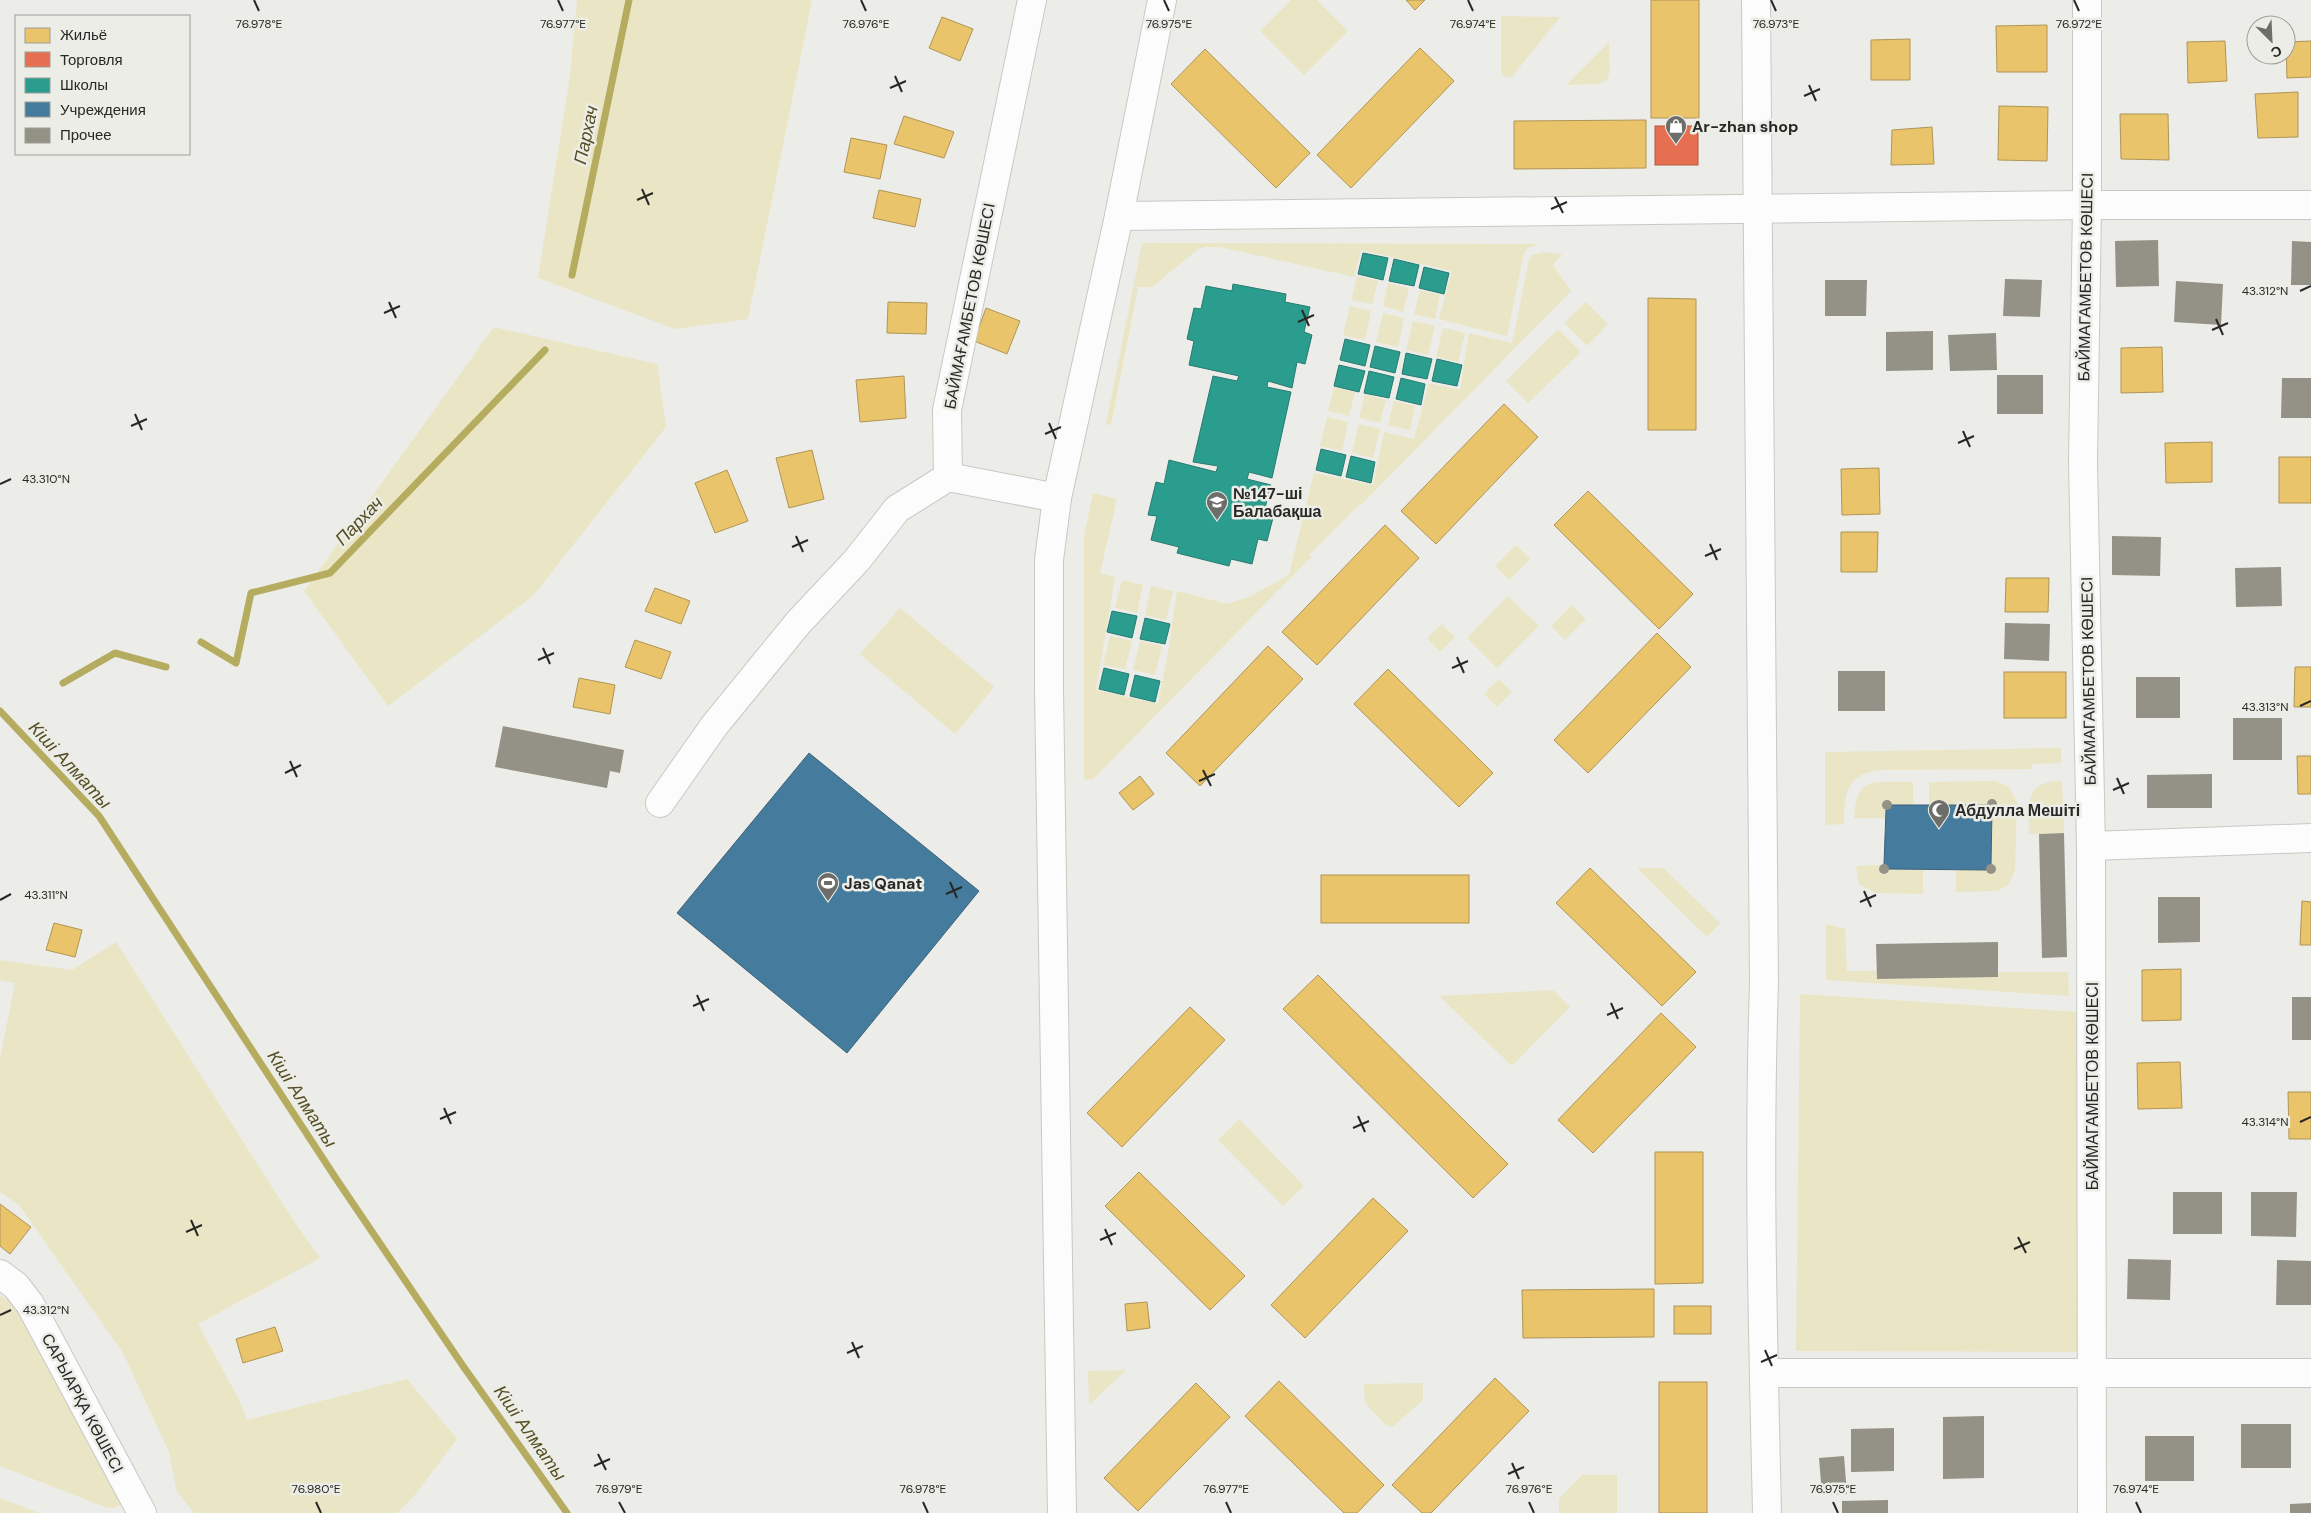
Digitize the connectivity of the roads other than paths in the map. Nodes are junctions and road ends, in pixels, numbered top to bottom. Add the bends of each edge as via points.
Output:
1 (1032, 0) edge
2 (1162, 0) edge
3 (1756, 0) edge
4 (2087, 0) edge
5 (2086, 205) junction
6 (2311, 205) edge
7 (1756, 209) junction
8 (1120, 216) junction
9 (948, 477) junction
10 (1057, 498) junction
11 (660, 803) dead end
12 (2311, 838) edge
13 (2091, 846) junction
14 (0, 1274) edge
15 (1764, 1373) junction
16 (2092, 1373) junction
17 (2311, 1374) edge
18 (142, 1513) edge
19 (1062, 1513) edge
20 (1767, 1513) edge
21 (2092, 1513) edge

1 - 9 street, БАЙМАҒАМБЕТОВ КӨШЕСІ via 947,410
2 - 8 street
3 - 7 street
4 - 5 street, БАЙМАГАМБЕТОВ КӨШЕСІ
5 - 6 street
5 - 7 street
5 - 13 street, БАЙМАГАМБЕТОВ КӨШЕСІ via 2083,461
7 - 8 street
7 - 15 street via 1764,984
8 - 10 street
9 - 10 street
9 - 11 street via 896,509 857,560 798,623 714,726
10 - 19 street via 1050,560 1049,690
12 - 13 street
13 - 16 street, БАЙМАГАМБЕТОВ КӨШЕСІ
14 - 18 street, САРЫАРҚА КӨШЕСІ via 16,1286 30,1304
15 - 16 street
15 - 20 street
16 - 17 street
16 - 21 street, БАЙМАГАМБЕТОВ КӨШЕСІ

